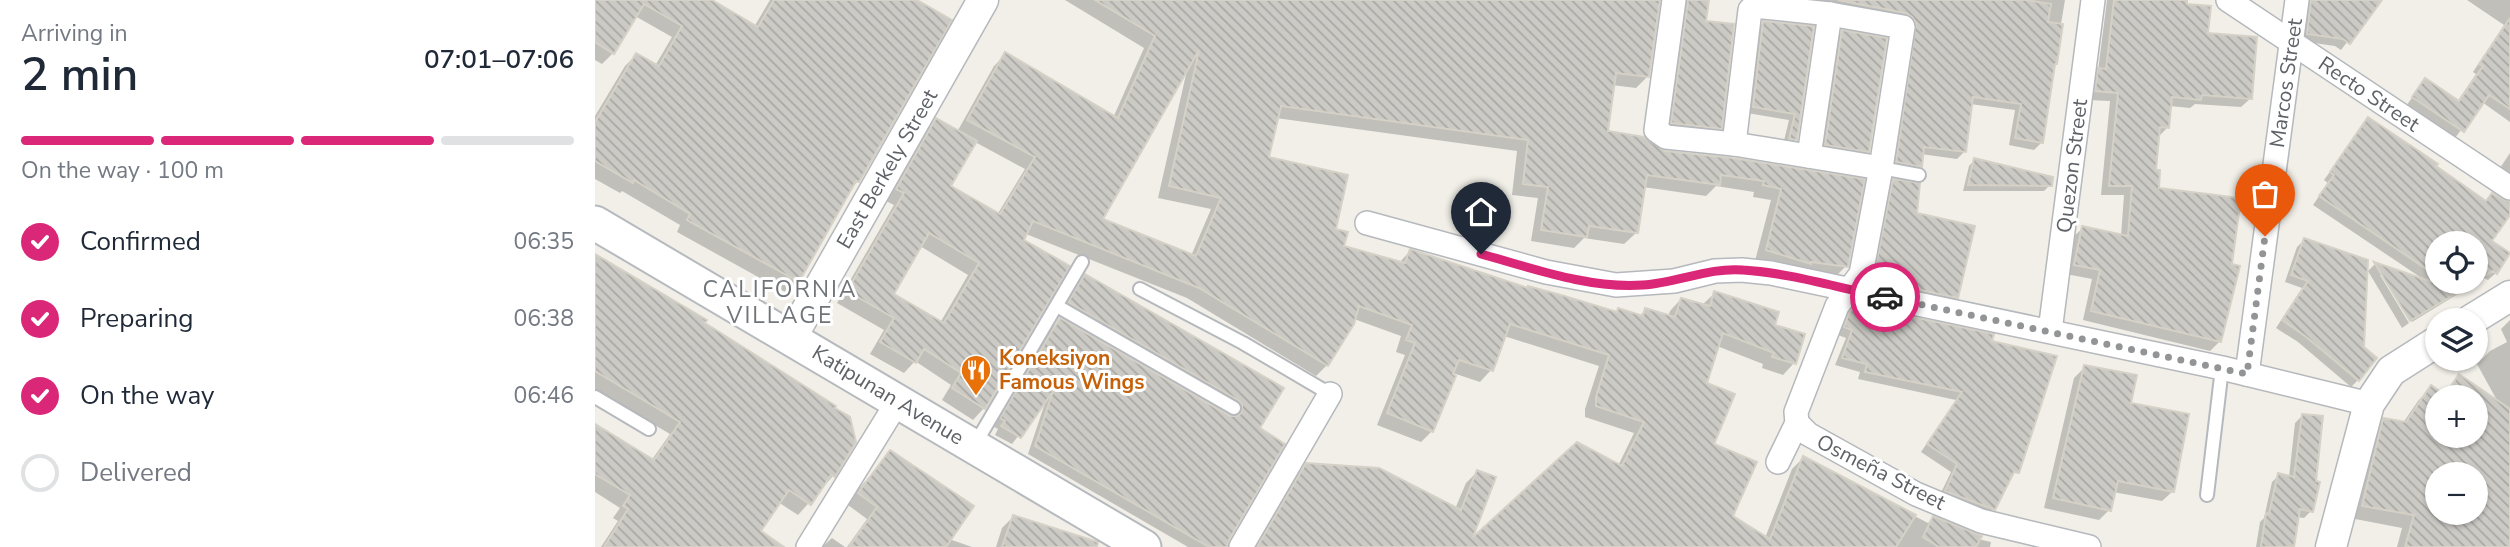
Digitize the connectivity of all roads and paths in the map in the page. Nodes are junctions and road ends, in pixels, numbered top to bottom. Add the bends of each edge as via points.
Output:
1 (983, 0) edge
2 (1674, 0) edge
3 (2094, 0) edge
4 (2228, 0) edge
5 (2297, 0) edge
6 (1830, 14) junction
7 (2292, 43) junction
8 (1734, 144) junction
9 (1809, 156) junction
10 (1881, 168) junction
11 (1919, 174) dead end
12 (2510, 188) edge
13 (595, 223) edge
14 (1367, 223) dead end
15 (1081, 262) dead end
16 (1140, 289) dead end
17 (1849, 290) junction
18 (2510, 296) edge
19 (1057, 306) junction
20 (2488, 310) edge
21 (2050, 331) junction
22 (791, 338) junction
23 (2425, 349) edge
24 (2222, 368) junction
25 (2247, 374) junction
26 (1330, 394) joint
27 (595, 397) edge
28 (898, 401) junction
29 (2369, 404) junction
30 (1234, 408) dead end
31 (1797, 423) junction
32 (649, 429) dead end
33 (974, 446) junction
34 (1778, 462) dead end
35 (2207, 495) dead end
36 (808, 547) edge
37 (1144, 547) edge
38 (1241, 547) edge
39 (2089, 547) edge
40 (2331, 547) edge

1 - 22 street, East Berkely Street
2 - 8 street via 1656,130 1666,137
3 - 21 street, Quezon Street
4 - 7 street, Recto Street
5 - 7 street, Marcos Street
6 - 8 street via 1760,5 1750,10
6 - 9 street
6 - 10 street via 1901,25 1904,30
7 - 12 street, Recto Street
7 - 25 street, Marcos Street
8 - 9 street
9 - 10 street
10 - 11 lane
10 - 17 street via 1860,274
13 - 22 main road, Katipunan Avenue
14 - 17 street via 1546,272 1616,285 1663,283 1742,270
15 - 19 lane
16 - 26 lane
17 - 21 street
17 - 31 street via 1837,306 1796,412
18 - 20 street
19 - 30 lane
19 - 33 lane
21 - 24 street
22 - 28 main road, Katipunan Avenue
23 - 29 street via 2391,371
24 - 25 street
24 - 35 lane
25 - 29 street
26 - 38 street
27 - 32 lane
28 - 33 main road, Katipunan Avenue
28 - 36 street
29 - 40 street
31 - 34 street
31 - 39 street, Osmeña Street via 1808,434 1916,494 1981,520
33 - 37 main road, Katipunan Avenue

